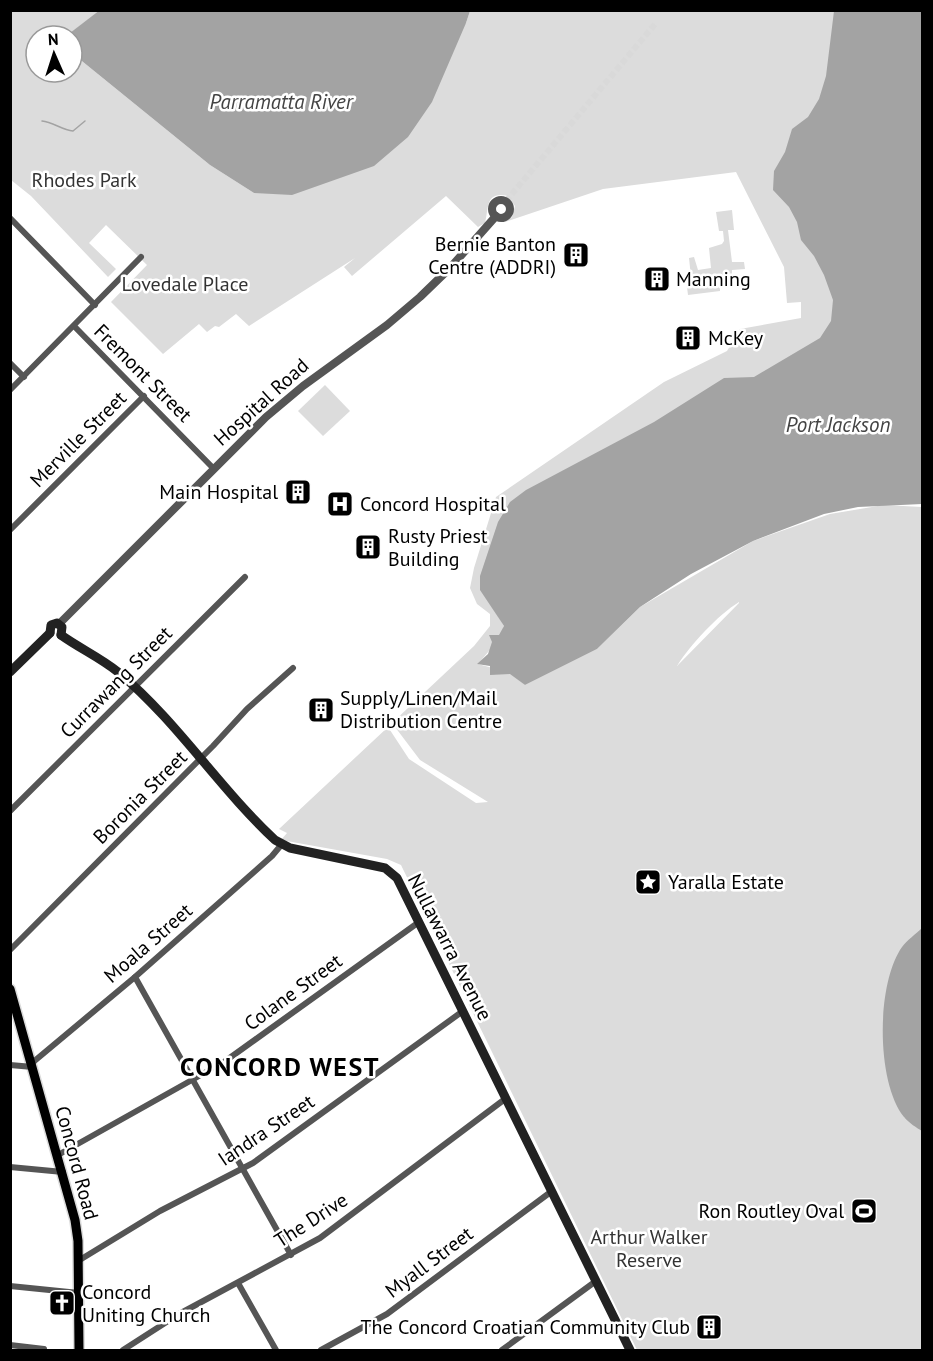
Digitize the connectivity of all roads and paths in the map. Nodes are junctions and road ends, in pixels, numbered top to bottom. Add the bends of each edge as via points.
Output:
1 (496, 216) dead end
2 (10, 218) edge
3 (141, 257) dead end
4 (95, 305) junction
5 (74, 326) junction
6 (10, 363) edge
7 (24, 376) junction
8 (10, 390) edge
9 (144, 396) junction
10 (214, 469) junction
11 (10, 530) edge
12 (245, 577) dead end
13 (60, 629) junction
14 (293, 668) dead end
15 (10, 672) edge
16 (133, 687) junction
17 (201, 759) junction
18 (10, 811) edge
19 (282, 844) junction
20 (419, 922) junction
21 (10, 950) edge
22 (135, 977) junction
23 (10, 989) edge
24 (463, 1011) junction
25 (10, 1065) edge
26 (32, 1065) junction
27 (194, 1079) junction
28 (506, 1099) junction
29 (58, 1155) junction
30 (10, 1167) edge
31 (243, 1168) junction
32 (63, 1172) junction
33 (552, 1191) junction
34 (291, 1255) junction
35 (78, 1261) junction
36 (596, 1281) junction
37 (238, 1282) junction
38 (10, 1286) edge
39 (79, 1293) junction
40 (10, 1345) edge
41 (44, 1349) dead end
42 (79, 1350) edge
43 (123, 1350) edge
44 (276, 1350) edge
45 (321, 1350) edge
46 (502, 1350) edge
47 (630, 1350) edge

1 - 10 street, Hospital Road via 420,297 286,400
2 - 4 street
3 - 4 street
4 - 5 street
5 - 7 street
5 - 9 street, Fremont Street
6 - 7 street
7 - 8 street
9 - 10 street, Fremont Street
9 - 11 street, Merville Street
10 - 13 street, Hospital Road
12 - 16 street, Currawang Street
13 - 15 main road via 55,637 50,633
13 - 16 main road, Nullawarra Avenue
14 - 17 street, Boronia Street via 247,709
16 - 17 main road, Nullawarra Avenue
16 - 18 street, Currawang Street
17 - 19 main road, Nullawarra Avenue
17 - 21 street, Boronia Street
19 - 20 main road, Nullawarra Avenue via 389,870 400,883
19 - 22 street, Moala Street
20 - 24 main road, Nullawarra Avenue
20 - 27 street, Colane Street via 224,1062
22 - 26 street, Moala Street
22 - 27 street
23 - 26 main road, Concord Road
24 - 28 main road, Nullawarra Avenue
24 - 31 street, Iandra Street
25 - 26 street
26 - 29 main road, Concord Road
27 - 29 street, Colane Street
27 - 31 street
28 - 33 main road, Nullawarra Avenue
28 - 34 street, The Drive via 320,1238
29 - 32 main road, Concord Road
30 - 32 street
31 - 34 street
31 - 35 street, Iandra Street
32 - 35 main road, Concord Road via 75,1220
33 - 36 main road, Nullawarra Avenue
33 - 45 street, Myall Street via 387,1314
34 - 37 street, The Drive
35 - 39 main road, Concord Road
36 - 46 street
36 - 47 main road, Nullawarra Avenue
37 - 43 street, The Drive
37 - 44 street
38 - 39 street
39 - 42 main road, Concord Road
40 - 41 street

